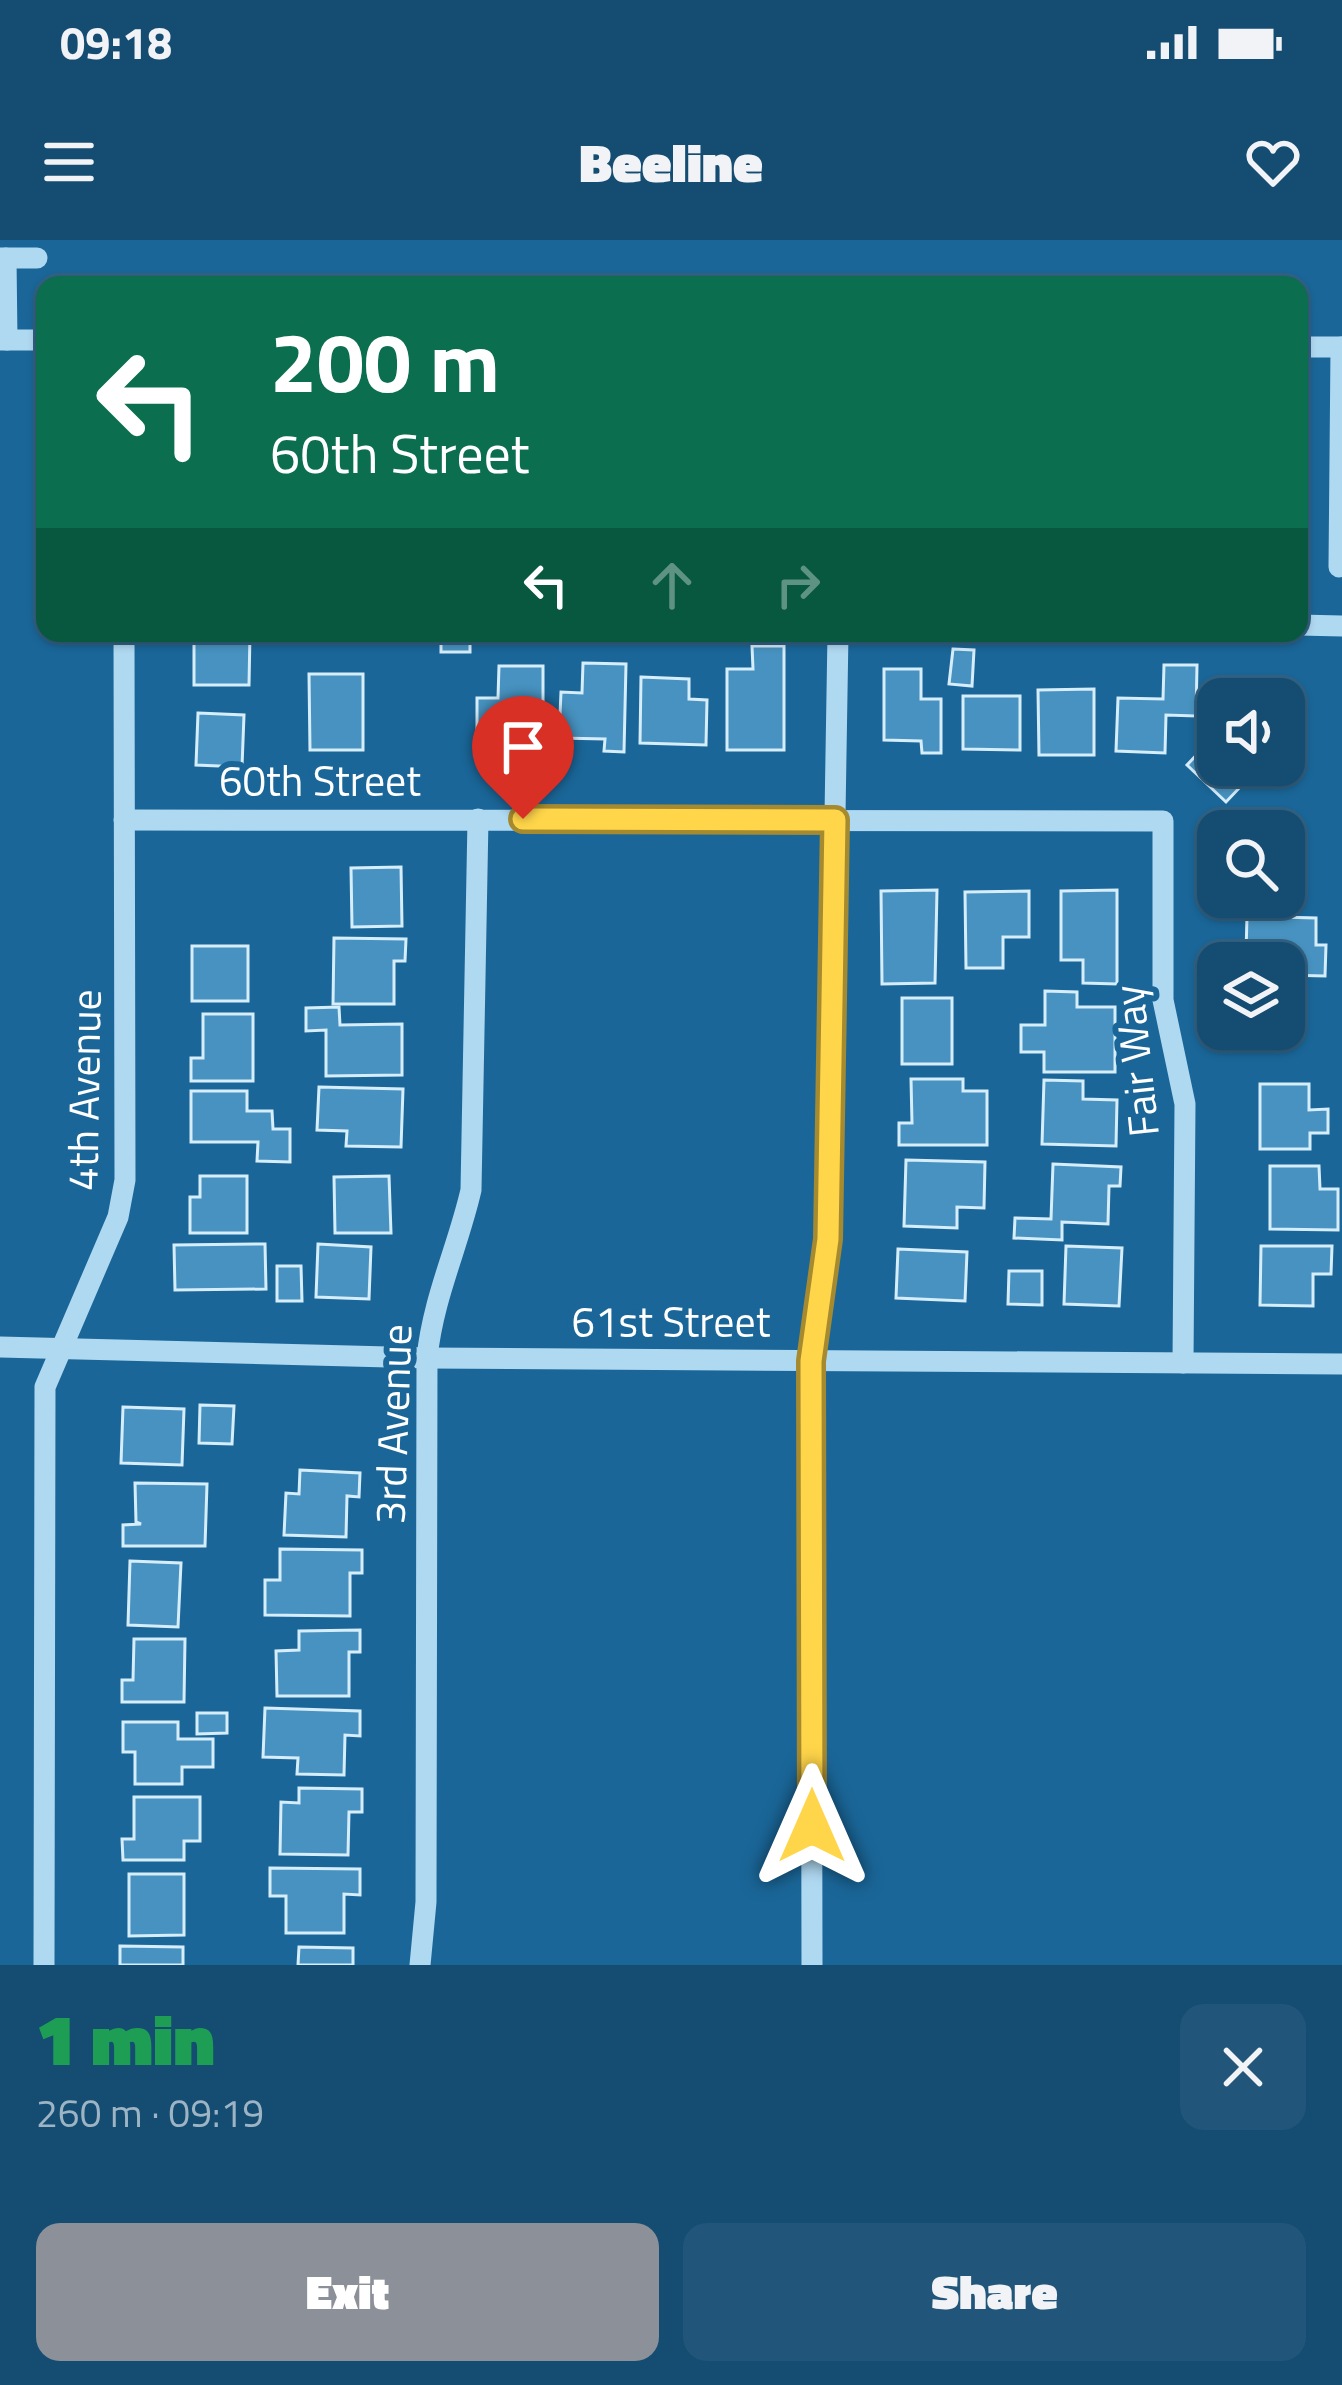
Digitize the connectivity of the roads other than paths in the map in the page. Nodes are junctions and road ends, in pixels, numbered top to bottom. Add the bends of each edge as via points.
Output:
1 (37, 257) dead end
2 (3, 258) edge
3 (3, 340) edge
4 (36, 340) edge
5 (1308, 347) edge
6 (1342, 347) edge
7 (1339, 567) edge
8 (1308, 626) edge
9 (1342, 626) edge
10 (124, 642) edge
11 (838, 642) edge
12 (478, 819) junction
13 (124, 820) junction
14 (835, 820) junction
15 (1163, 821) joint
16 (0, 1346) edge
17 (63, 1346) junction
18 (427, 1358) junction
19 (811, 1361) junction
20 (1183, 1364) junction
21 (1342, 1364) edge
22 (44, 1965) edge
23 (419, 1965) edge
24 (812, 1965) edge

1 - 2 street
2 - 3 street
3 - 4 street
5 - 6 street
6 - 7 street
8 - 9 street
10 - 13 street, 4th Avenue
11 - 14 street
12 - 13 street, 60th Street
12 - 14 street, 60th Street
12 - 18 street, 3rd Avenue via 471,1190
13 - 17 street, 4th Avenue via 125,1180 118,1216
14 - 15 street, 60th Street
14 - 19 street via 828,1239
15 - 20 street, Fair Way via 1163,1000 1185,1104
16 - 17 street, 61st Street
17 - 18 street, 61st Street
17 - 22 street, 4th Avenue via 45,1387
18 - 19 street, 61st Street
18 - 23 street, 3rd Avenue via 426,1902
19 - 20 street, 61st Street
19 - 24 street
20 - 21 street, 61st Street

